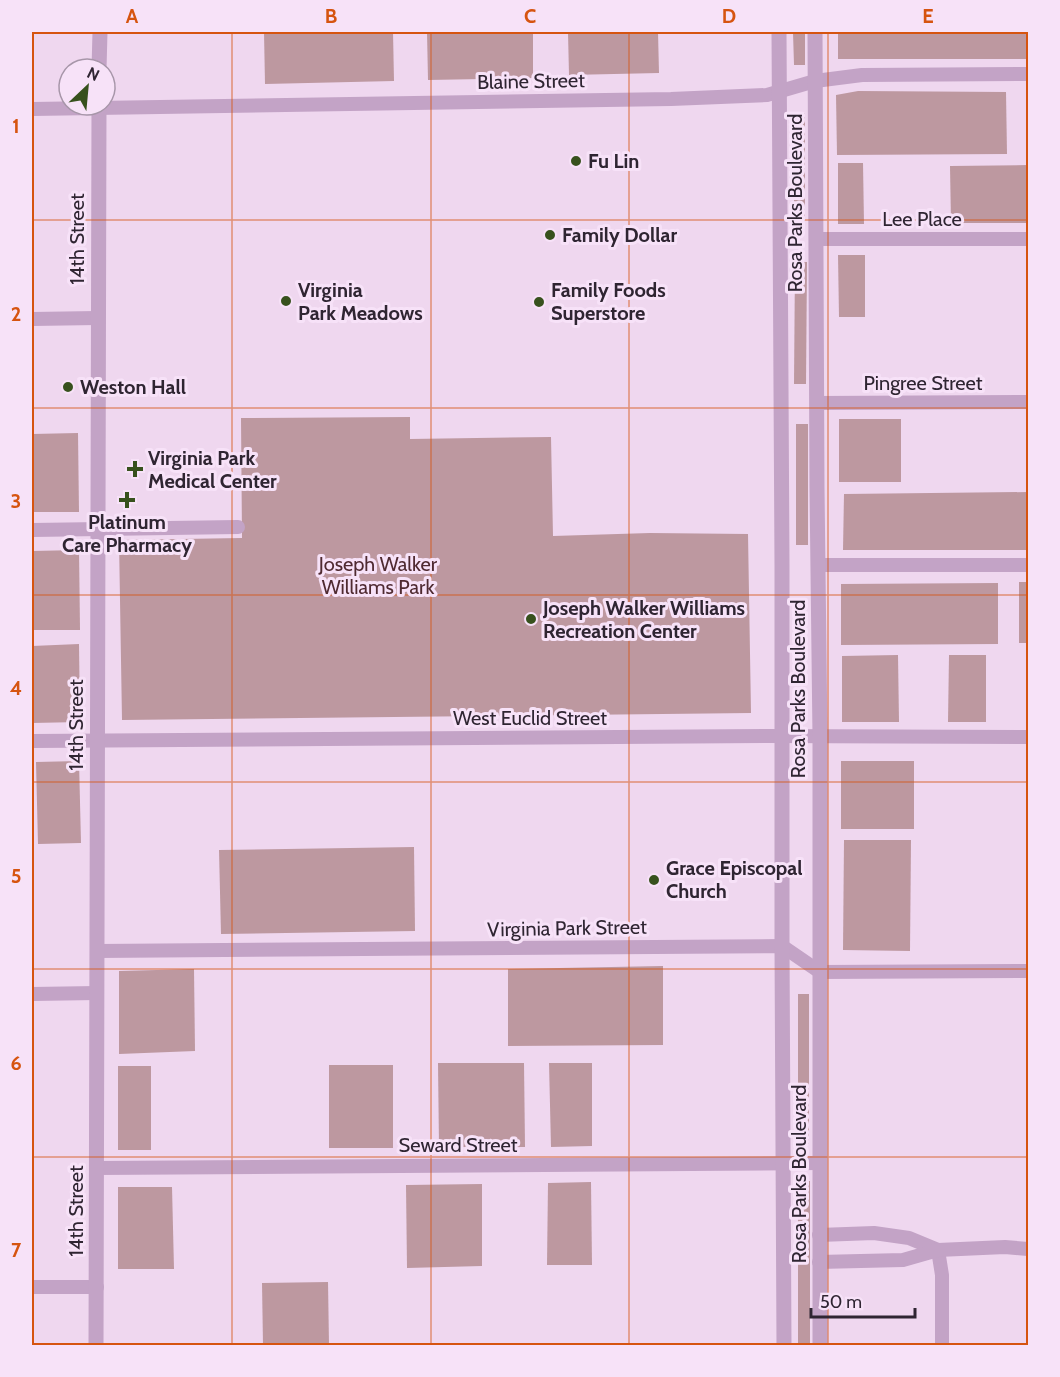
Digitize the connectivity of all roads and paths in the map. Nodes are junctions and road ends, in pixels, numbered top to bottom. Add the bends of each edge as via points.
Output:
1 (100, 32) edge
2 (779, 32) edge
3 (815, 32) edge
4 (99, 57) edge
5 (1029, 74) edge
6 (815, 81) junction
7 (779, 92) junction
8 (117, 107) edge
9 (57, 109) edge
10 (32, 110) edge
11 (99, 117) edge
12 (1029, 238) edge
13 (816, 239) junction
14 (98, 318) junction
15 (32, 320) edge
16 (1029, 402) edge
17 (817, 403) junction
18 (238, 527) dead end
19 (97, 529) junction
20 (32, 530) edge
21 (818, 565) junction
22 (1029, 565) edge
23 (782, 736) junction
24 (820, 736) junction
25 (1029, 737) edge
26 (97, 740) junction
27 (32, 741) edge
28 (782, 946) junction
29 (97, 951) junction
30 (1029, 971) edge
31 (820, 972) junction
32 (97, 993) junction
33 (32, 994) edge
34 (784, 1162) junction
35 (820, 1163) junction
36 (97, 1168) junction
37 (819, 1235) junction
38 (1029, 1249) edge
39 (938, 1250) junction
40 (819, 1262) junction
41 (32, 1287) edge
42 (97, 1287) junction
43 (96, 1346) edge
44 (784, 1346) edge
45 (820, 1346) edge
46 (942, 1346) edge

1 - 4 street
2 - 7 street, Rosa Parks Boulevard
3 - 6 street, Rosa Parks Boulevard
5 - 6 street, Blaine Street via 862,75
6 - 7 street, Blaine Street
6 - 13 street, Rosa Parks Boulevard
7 - 8 street, Blaine Street via 767,96 671,99
7 - 23 street, Rosa Parks Boulevard
9 - 10 street, Blaine Street
11 - 14 street, 14th Street
12 - 13 street, Lee Place
13 - 17 street, Rosa Parks Boulevard
14 - 15 street
14 - 19 street, 14th Street
16 - 17 street, Pingree Street
17 - 21 street, Rosa Parks Boulevard
18 - 19 street
19 - 20 street
19 - 26 street, 14th Street
21 - 22 street
21 - 24 street, Rosa Parks Boulevard
23 - 24 street, West Euclid Street
23 - 26 street, West Euclid Street
23 - 28 street, Rosa Parks Boulevard
24 - 25 street, West Euclid Street
24 - 31 street, Rosa Parks Boulevard
26 - 27 street, West Euclid Street
26 - 29 street, 14th Street
28 - 29 street, Virginia Park Street
28 - 31 street
28 - 34 street, Rosa Parks Boulevard
29 - 32 street, 14th Street
30 - 31 street
31 - 35 street, Rosa Parks Boulevard
32 - 33 street
32 - 36 street, 14th Street
34 - 35 street, Seward Street
34 - 36 street, Seward Street
34 - 44 street, Rosa Parks Boulevard
35 - 37 street, Rosa Parks Boulevard
36 - 42 street, 14th Street
37 - 39 street via 874,1233 909,1238
37 - 40 street, Rosa Parks Boulevard
38 - 39 street
39 - 40 street via 903,1260
39 - 46 street
40 - 45 street, Rosa Parks Boulevard
41 - 42 street
42 - 43 street, 14th Street

